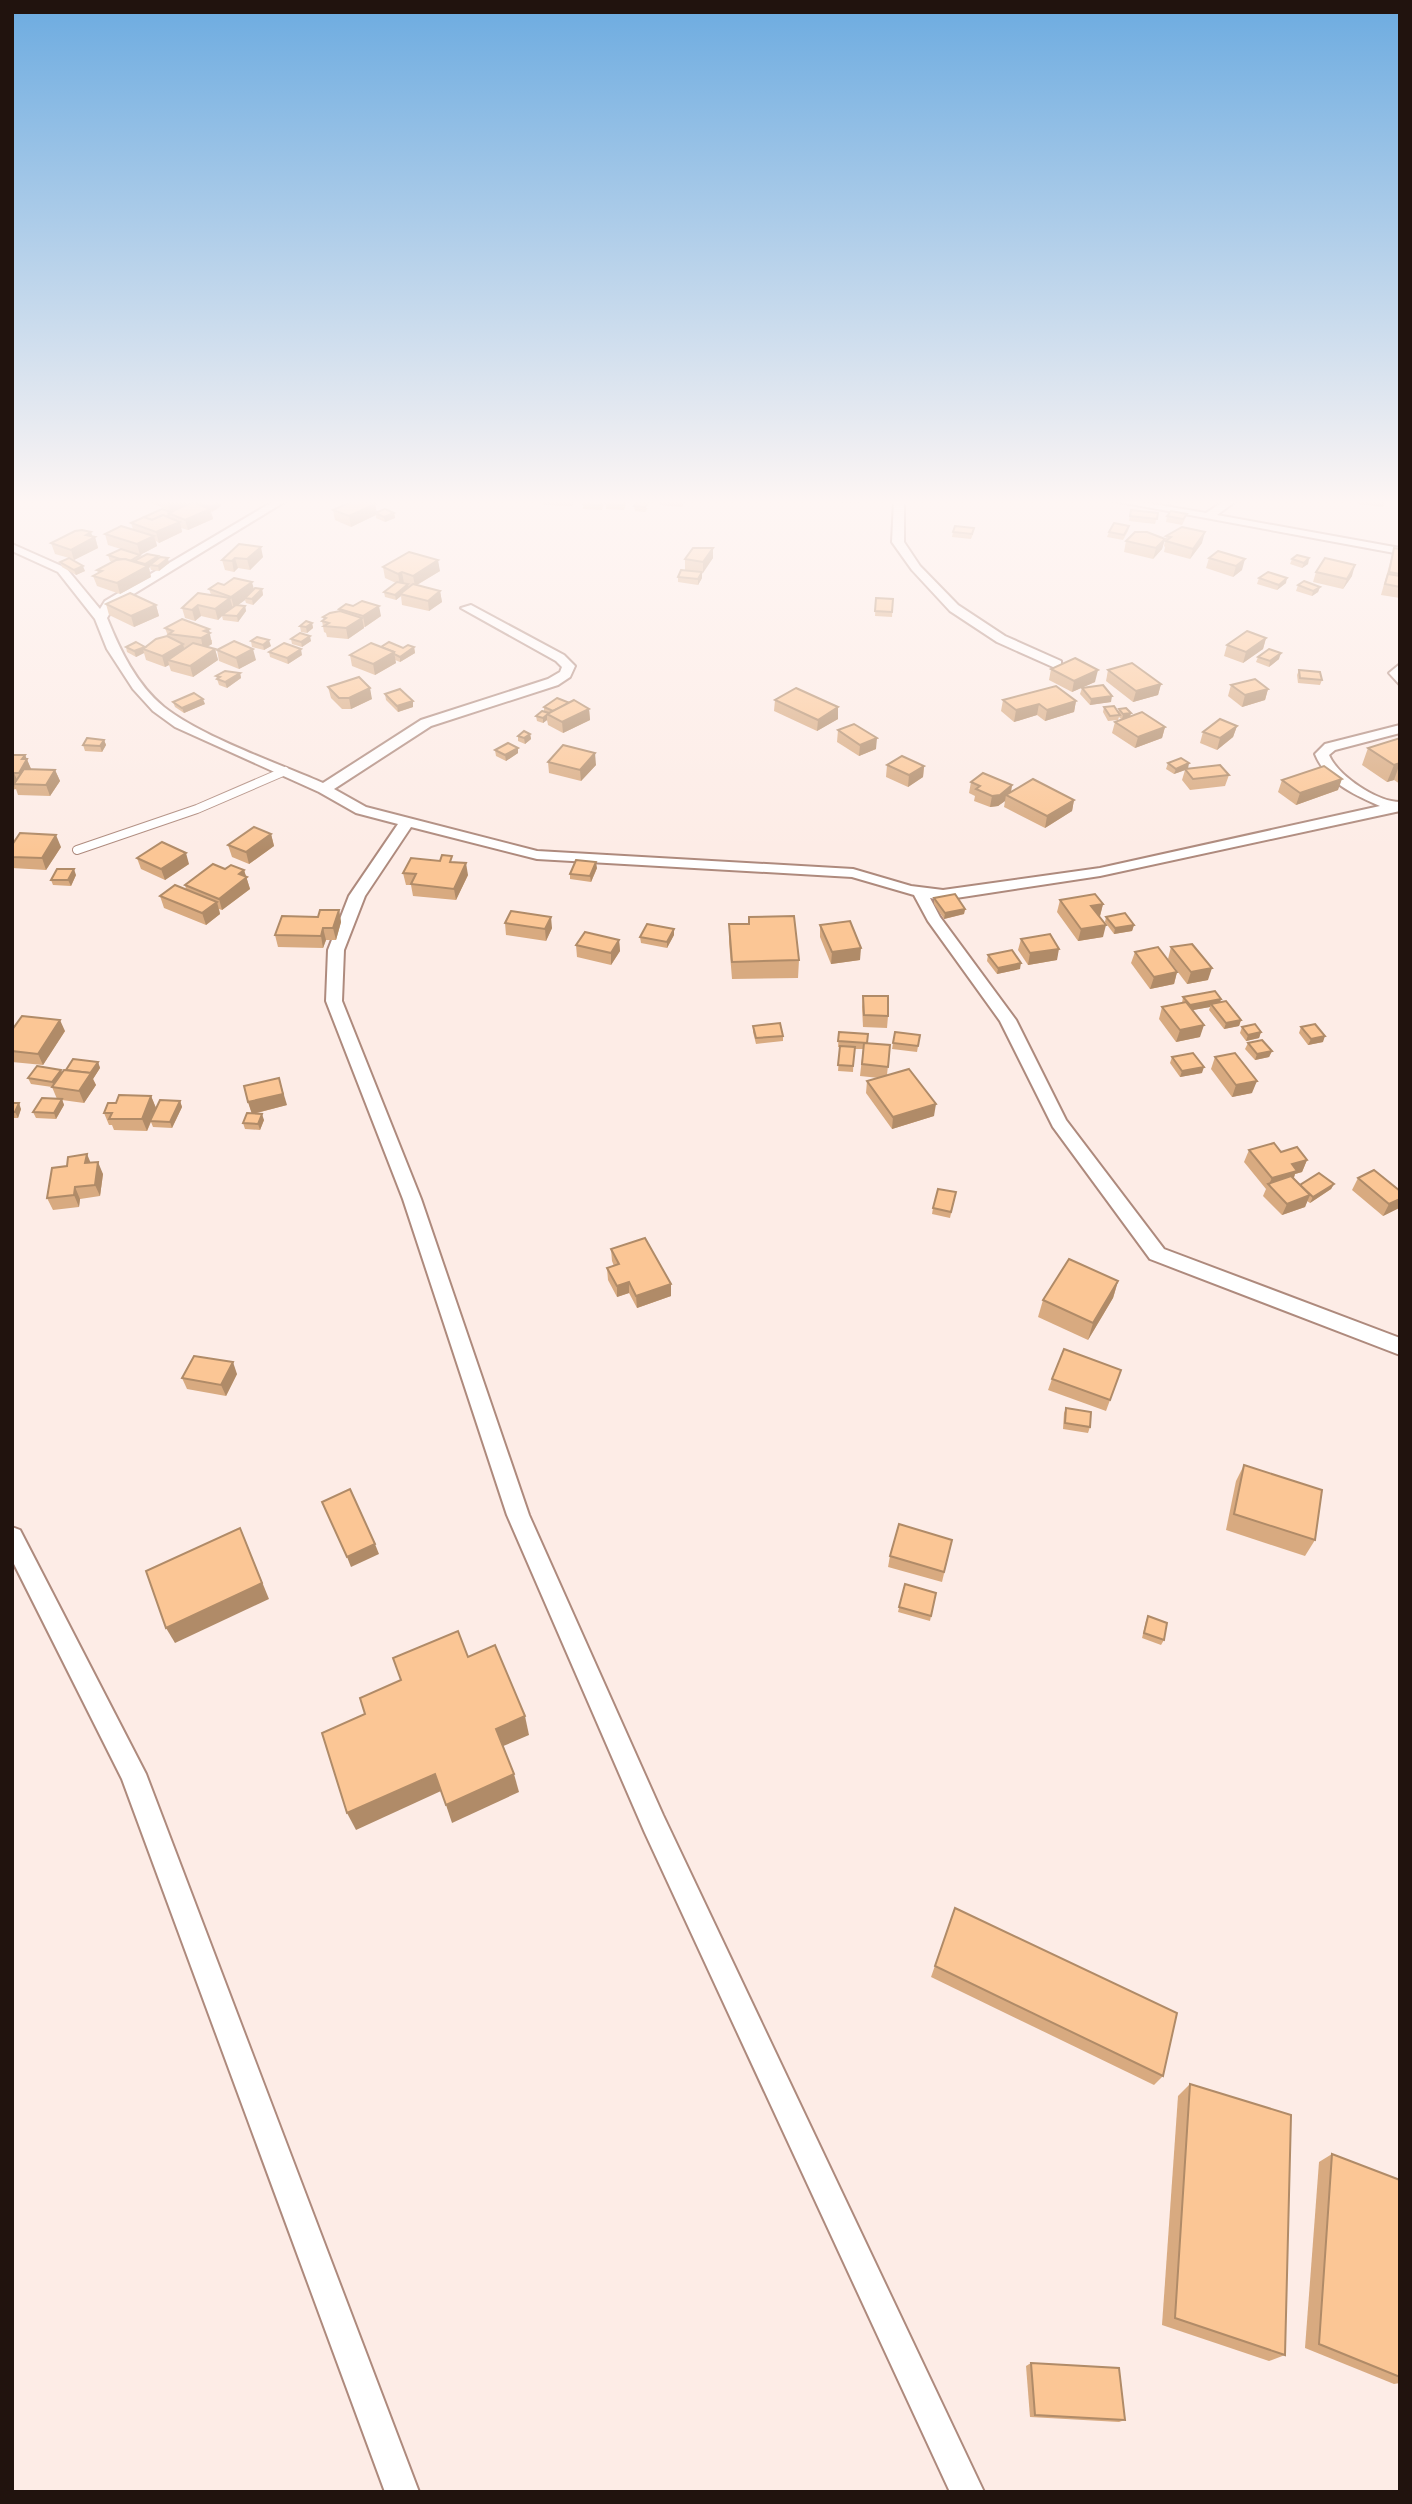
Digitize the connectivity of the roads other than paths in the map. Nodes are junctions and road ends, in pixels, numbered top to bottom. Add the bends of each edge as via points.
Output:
1 (101, 618) edge
2 (485, 618) edge
3 (970, 618) edge
4 (1058, 664) edge
5 (1400, 668) edge
6 (1400, 681) edge
7 (1400, 729) edge
8 (285, 771) junction
9 (324, 789) junction
10 (1398, 808) edge
11 (407, 822) junction
12 (77, 850) dead end
13 (920, 892) junction
14 (1400, 1347) edge
15 (12, 1537) edge
16 (402, 2492) edge
17 (967, 2492) edge

1 - 8 street via 113,649 158,708 180,724
2 - 9 street via 560,658 569,666 566,674 426,723
3 - 4 street via 1001,639
5 - 6 street via 1395,673
7 - 10 street via 1330,747 1322,754 1329,769 1346,783
8 - 9 street
8 - 12 lane via 197,809
9 - 11 street via 361,810
10 - 13 street via 1100,872 943,895
11 - 13 street via 537,855 853,873
11 - 17 street via 357,896 336,950 334,1001 412,1199 518,1515 654,1824
13 - 14 street via 933,918 1008,1020 1059,1123 1157,1254
15 - 16 street via 132,1774

